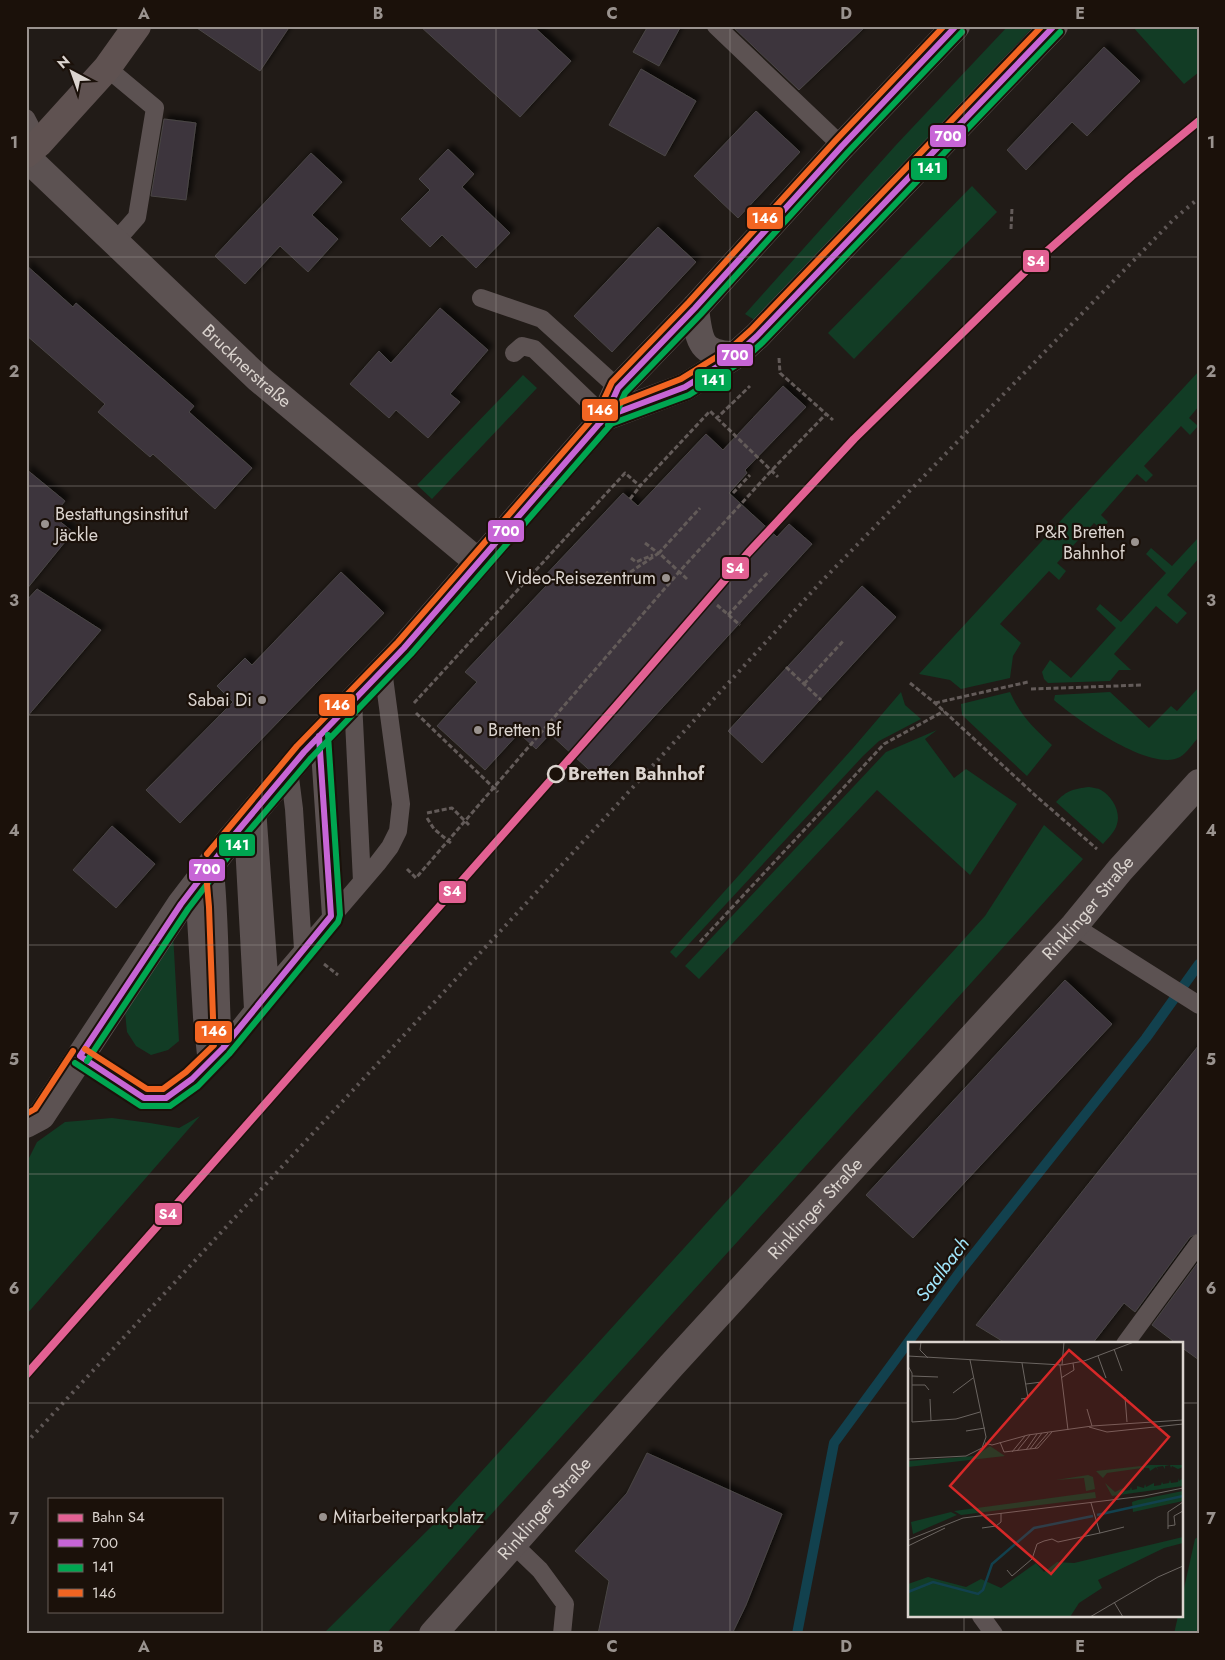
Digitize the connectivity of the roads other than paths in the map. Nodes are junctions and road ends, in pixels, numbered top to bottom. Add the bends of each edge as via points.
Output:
1 (137, 26) edge
2 (716, 26) edge
3 (956, 26) edge
4 (1054, 26) edge
5 (107, 68) junction
6 (26, 118) edge
7 (842, 146) junction
8 (31, 151) edge
9 (115, 242) junction
10 (481, 298) dead end
11 (695, 308) junction
12 (514, 353) dead end
13 (736, 355) junction
14 (618, 388) junction
15 (605, 417) junction
16 (478, 562) junction
17 (382, 670) junction
18 (353, 701) junction
19 (319, 736) junction
20 (289, 770) junction
21 (1199, 782) edge
22 (250, 817) junction
23 (214, 860) junction
24 (362, 881) junction
25 (194, 885) junction
26 (331, 916) junction
27 (1074, 926) junction
28 (303, 949) junction
29 (270, 989) junction
30 (1199, 1005) edge
31 (253, 1009) junction
32 (223, 1048) junction
33 (80, 1056) junction
34 (207, 1064) junction
35 (26, 1124) edge
36 (1199, 1243) edge
37 (1126, 1342) edge
38 (513, 1544) junction
39 (982, 1618) edge
40 (433, 1634) edge
41 (562, 1634) edge
42 (994, 1634) edge

1 - 5 main road
2 - 7 lane
3 - 7 street
4 - 13 street
5 - 8 main road
5 - 9 lane via 154,108 137,217
6 - 8 lane
7 - 11 street
8 - 9 street, Brucknerstraße
9 - 16 street, Brucknerstraße via 259,379
10 - 14 lane via 542,318
11 - 13 street via 698,333 707,349 721,355
11 - 14 street
12 - 15 lane via 522,346 534,349
13 - 15 street via 685,387
14 - 15 street
15 - 16 street
16 - 17 street
17 - 18 street
17 - 24 lane via 400,804 398,831 388,850
18 - 19 street
18 - 24 lane
19 - 20 street
19 - 26 lane
20 - 22 street
20 - 28 lane
21 - 27 street, Rinklinger Straße
22 - 23 street
22 - 29 lane
22 - 31 lane
23 - 25 street
23 - 32 lane
24 - 26 lane
25 - 33 street
25 - 34 lane
26 - 28 lane
27 - 30 lane
27 - 38 street, Rinklinger Straße via 744,1285
28 - 29 lane
29 - 31 lane
31 - 32 lane
32 - 34 lane
33 - 34 lane via 144,1098 166,1098
33 - 35 street via 40,1116
36 - 37 lane
38 - 40 street, Rinklinger Straße
38 - 41 lane via 540,1570 564,1604
39 - 42 lane

